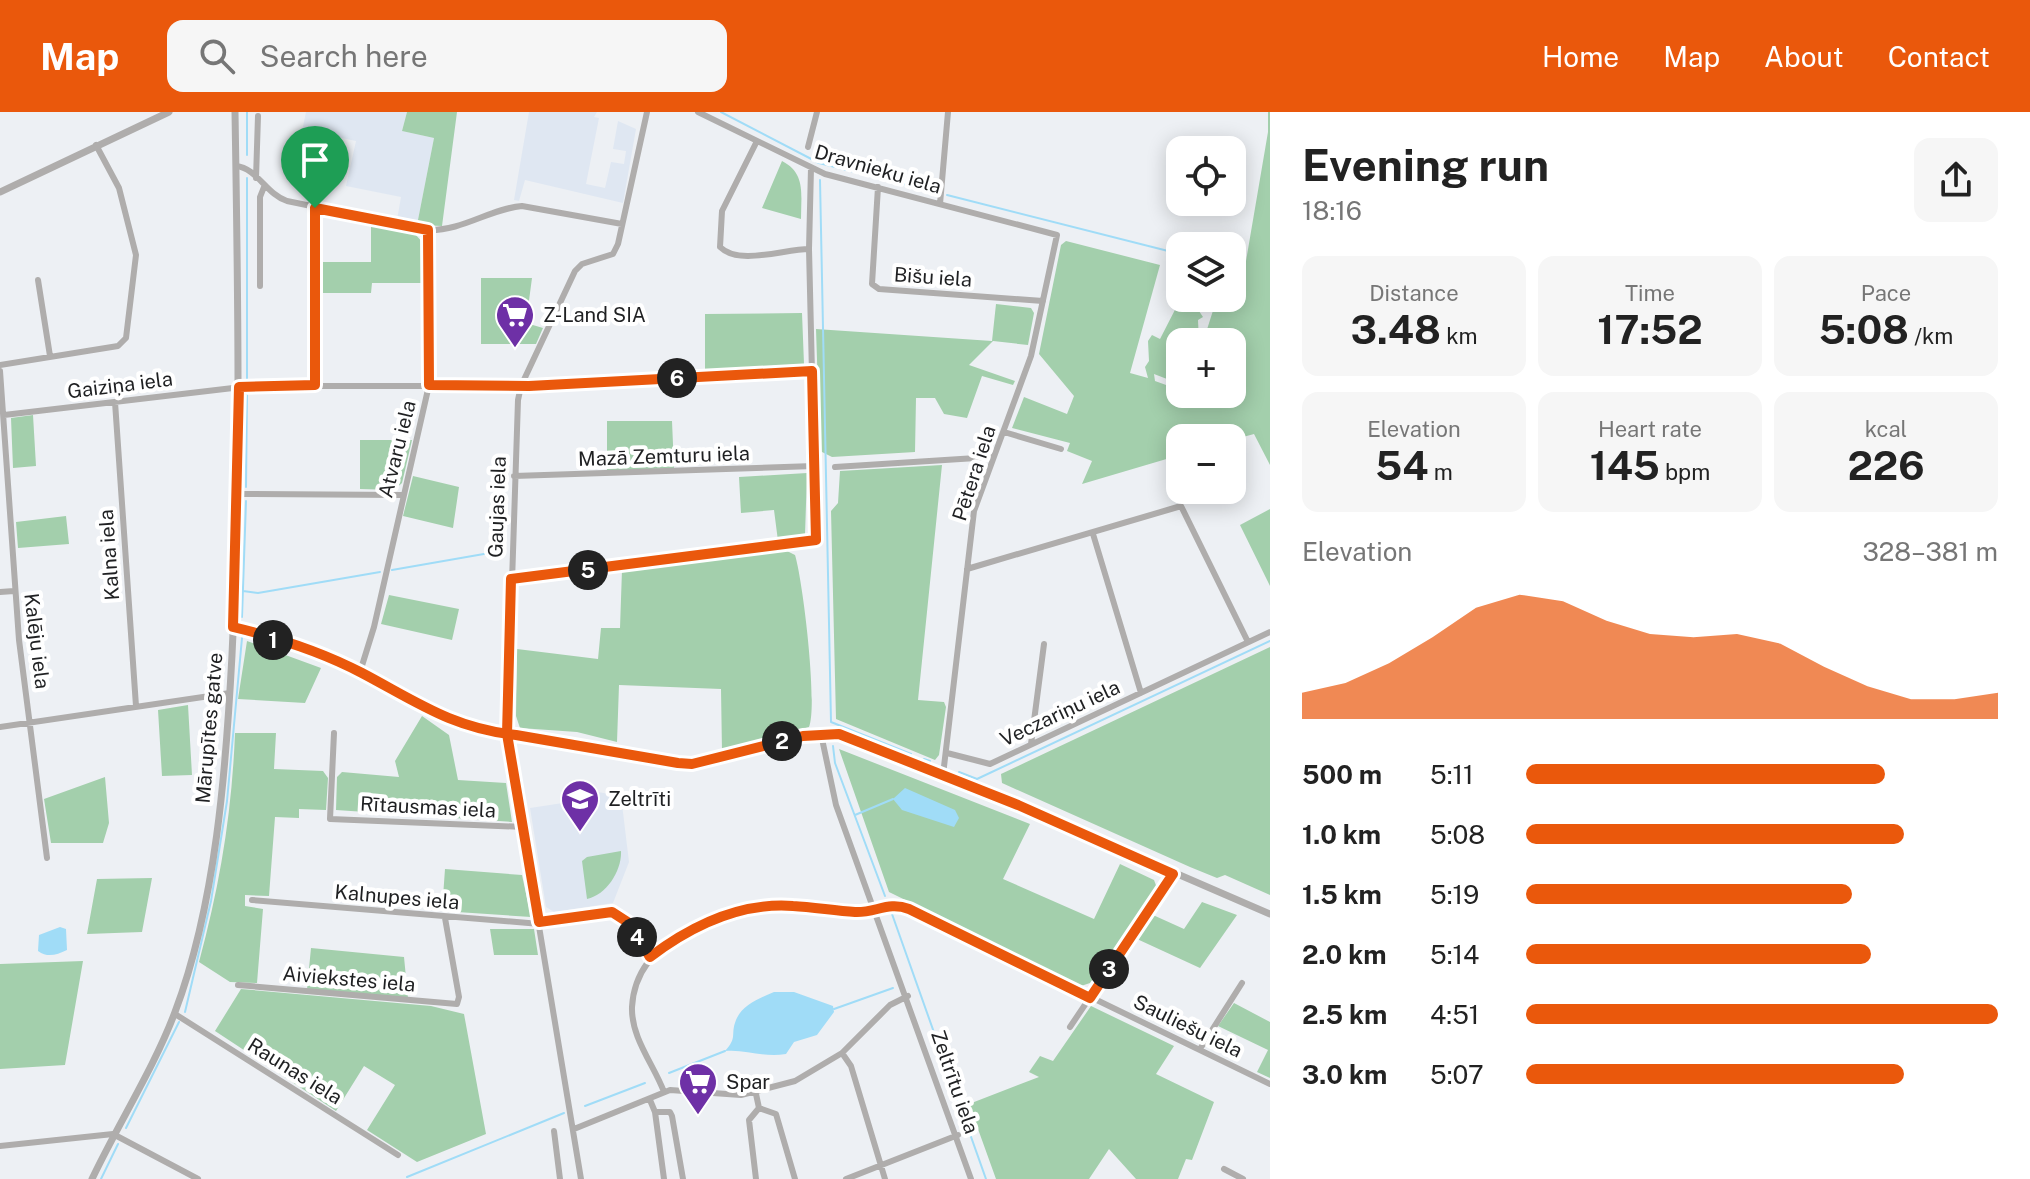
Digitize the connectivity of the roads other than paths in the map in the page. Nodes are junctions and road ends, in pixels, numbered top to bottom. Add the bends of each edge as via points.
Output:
1 (169, 112) edge
2 (235, 112) edge
3 (647, 112) edge
4 (698, 112) edge
5 (817, 112) edge
6 (948, 112) edge
7 (258, 116) dead end
8 (757, 141) junction
9 (96, 145) junction
10 (808, 147) dead end
11 (258, 156) junction
12 (241, 166) junction
13 (811, 168) junction
14 (256, 178) junction
15 (264, 187) junction
16 (878, 187) junction
17 (0, 192) edge
18 (940, 204) junction
19 (315, 208) junction
20 (622, 224) junction
21 (428, 230) junction
22 (1057, 235) joint
23 (809, 249) junction
24 (38, 280) dead end
25 (260, 286) dead end
26 (1043, 301) junction
27 (50, 356) junction
28 (0, 368) edge
29 (812, 371) junction
30 (315, 385) junction
31 (429, 385) junction
32 (521, 386) junction
33 (239, 387) junction
34 (115, 402) junction
35 (4, 415) junction
36 (1004, 432) junction
37 (1061, 449) dead end
38 (992, 457) junction
39 (814, 466) junction
40 (835, 467) dead end
41 (514, 476) junction
42 (238, 494) junction
43 (402, 495) junction
44 (1093, 534) junction
45 (967, 569) junction
46 (511, 579) junction
47 (14, 591) junction
48 (0, 592) edge
49 (233, 627) junction
50 (1270, 632) edge
51 (1248, 642) junction
52 (1044, 644) dead end
53 (360, 672) junction
54 (230, 693) junction
55 (1141, 693) junction
56 (136, 706) junction
57 (32, 723) junction
58 (0, 727) edge
59 (334, 733) dead end
60 (507, 734) junction
61 (821, 734) junction
62 (1031, 744) junction
63 (947, 753) junction
64 (943, 775) junction
65 (524, 827) junction
66 (47, 858) dead end
67 (1173, 874) junction
68 (252, 900) dead end
69 (874, 909) junction
70 (1270, 914) edge
71 (445, 918) junction
72 (540, 923) junction
73 (650, 957) junction
74 (1242, 983) dead end
75 (238, 985) dead end
76 (908, 996) junction
77 (1090, 998) junction
78 (175, 1014) junction
79 (1070, 1027) dead end
80 (1200, 1049) junction
81 (842, 1053) junction
82 (1270, 1084) edge
83 (664, 1092) junction
84 (756, 1094) junction
85 (650, 1100) junction
86 (759, 1108) junction
87 (655, 1112) junction
88 (574, 1129) junction
89 (554, 1131) dead end
90 (113, 1134) junction
91 (958, 1135) junction
92 (0, 1146) edge
93 (398, 1155) dead end
94 (881, 1166) junction
95 (1224, 1169) dead end
96 (92, 1179) edge
97 (198, 1179) edge
98 (560, 1179) edge
99 (581, 1179) edge
100 (664, 1179) edge
101 (683, 1179) edge
102 (756, 1179) edge
103 (795, 1179) edge
104 (846, 1179) edge
105 (885, 1179) edge
106 (971, 1179) edge
107 (1243, 1179) edge

1 - 9 street
2 - 12 street, Mārupītes gatve
3 - 20 street, Gaujas iela
4 - 8 street, Dravnieku iela
5 - 10 street
6 - 18 street
7 - 11 street
8 - 13 street, Dravnieku iela
8 - 23 street via 722,211 720,247 742,256
9 - 17 street
9 - 27 street via 119,188 136,255 126,338 118,346
11 - 12 street
11 - 14 street
12 - 14 street
12 - 33 street, Mārupītes gatve
13 - 16 street, Dravnieku iela
13 - 23 street
14 - 15 street
15 - 19 street via 279,198
15 - 25 street
16 - 18 street, Dravnieku iela
16 - 26 street, Bišu iela via 872,284 879,289
18 - 22 street, Dravnieku iela
19 - 21 street
19 - 30 street
20 - 21 street via 522,206 449,230
20 - 32 street, Gaujas iela via 613,254 575,271
21 - 31 street, Atvaru iela
22 - 26 street, Pētera iela
23 - 29 street
24 - 27 street
26 - 36 street, Pētera iela via 1031,356
27 - 28 street
28 - 35 street, Kalēju iela
29 - 32 street, Gaiziņa iela
29 - 39 street
30 - 31 street, Gaiziņa iela
30 - 33 street, Gaiziņa iela
31 - 32 street, Gaiziņa iela
31 - 43 street, Atvaru iela
32 - 41 street, Gaujas iela
33 - 34 street, Gaiziņa iela
33 - 42 street, Mārupītes gatve
34 - 35 street, Gaiziņa iela
34 - 56 street, Kalna iela
35 - 47 street, Kalēju iela
36 - 37 street
36 - 38 street, Pētera iela
38 - 40 street
38 - 45 street, Pētera iela via 974,511
39 - 41 street, Mazā Zemturu iela
39 - 46 street via 816,540
41 - 46 street, Gaujas iela
42 - 43 street
42 - 49 street, Mārupītes gatve
43 - 53 street, Atvaru iela
44 - 45 street
44 - 51 street via 1181,506
44 - 55 street, Veczariņu iela
45 - 63 street, Pētera iela
46 - 60 street, Gaujas iela
47 - 48 street
47 - 57 street, Kalēju iela
49 - 53 street
49 - 54 street, Mārupītes gatve
50 - 51 street, Veczariņu iela
51 - 55 street, Veczariņu iela
52 - 62 street
53 - 60 street via 440,717
54 - 56 street
54 - 78 street, Mārupītes gatve via 208,875
55 - 62 street, Veczariņu iela
56 - 57 street
57 - 58 street
57 - 66 street, Kalēju iela
59 - 65 street, Rītausmas iela via 330,819
60 - 61 street via 692,764
60 - 65 street, Gaujas iela
61 - 64 street via 839,734
61 - 69 street, Zeltrītu iela via 828,780
62 - 63 street, Veczariņu iela via 990,764
63 - 64 street, Pētera iela
64 - 67 street
65 - 72 street, Gaujas iela
67 - 70 street
67 - 77 street
68 - 71 street, Kalnupes iela
69 - 73 street via 858,913 790,905 738,911 697,926
69 - 76 street, Zeltrītu iela
69 - 77 street, Sauliešu iela via 892,904 909,909
71 - 72 street, Kalnupes iela
71 - 75 street, Aiviekstes iela via 457,1004
72 - 73 street, Kalnupes iela via 612,912 629,923
72 - 88 street, Gaujas iela
73 - 83 street via 634,996 633,1020
74 - 80 street
76 - 81 street via 890,1005
76 - 91 street, Zeltrītu iela
77 - 79 street
77 - 80 street, Sauliešu iela
78 - 90 street, Mārupītes gatve
78 - 93 street, Raunas iela
80 - 82 street, Sauliešu iela
81 - 84 street via 795,1081
81 - 94 street via 851,1066
83 - 84 street
83 - 85 street
84 - 86 street
85 - 87 street
85 - 88 street
86 - 102 street via 749,1120
86 - 103 street via 776,1114
87 - 100 street
87 - 101 street via 672,1116
88 - 99 street, Gaujas iela
89 - 98 street
90 - 92 street
90 - 96 street, Mārupītes gatve
90 - 97 street
91 - 94 street
91 - 106 street, Zeltrītu iela
94 - 104 street
94 - 105 street
95 - 107 street

